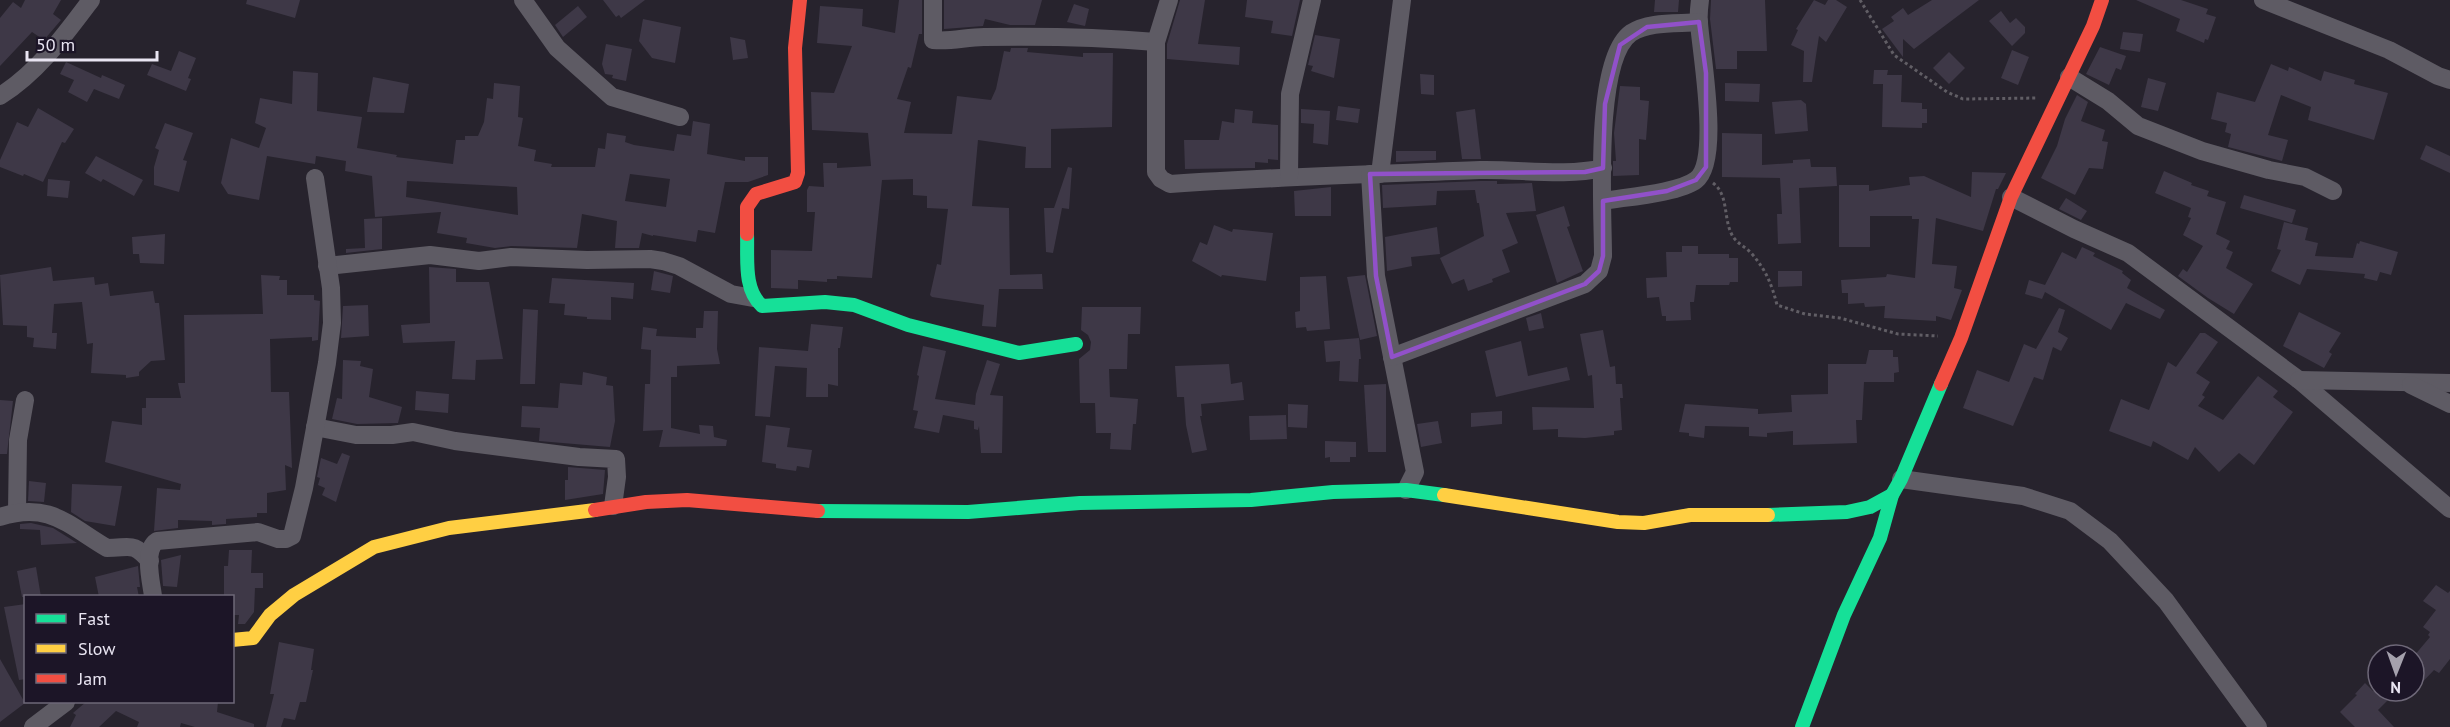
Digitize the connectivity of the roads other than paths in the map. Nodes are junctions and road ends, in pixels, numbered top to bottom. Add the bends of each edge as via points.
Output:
1 (91, 0) edge
2 (523, 0) edge
3 (800, 0) edge
4 (933, 0) edge
5 (1168, 0) edge
6 (1312, 0) edge
7 (1402, 0) edge
8 (1700, 0) edge
9 (2102, 0) edge
10 (2263, 0) edge
11 (1699, 22) junction
12 (1156, 42) junction
13 (2069, 77) junction
14 (2450, 80) edge
15 (0, 96) edge
16 (680, 117) dead end
17 (1603, 168) junction
18 (1375, 174) junction
19 (1289, 176) junction
20 (315, 178) dead end
21 (2333, 191) dead end
22 (2011, 197) junction
23 (1603, 201) junction
24 (327, 266) junction
25 (753, 298) junction
26 (1076, 344) dead end
27 (1392, 357) junction
28 (2299, 380) junction
29 (2405, 382) junction
30 (2450, 383) edge
31 (25, 400) dead end
32 (2450, 404) edge
33 (315, 427) junction
34 (1901, 479) junction
35 (1406, 490) junction
36 (1892, 495) junction
37 (613, 506) junction
38 (2450, 509) edge
39 (8, 514) edge
40 (150, 561) junction
41 (153, 595) edge
42 (234, 640) edge
43 (65, 703) edge
44 (33, 727) edge
45 (1802, 727) edge
46 (2258, 727) edge

1 - 15 street via 52,51
2 - 16 street via 557,48 612,97
3 - 25 street via 795,48 798,173 795,182 756,194 747,207 748,277
4 - 12 street via 933,40 950,42 981,37
5 - 12 street
6 - 19 street via 1290,94
7 - 18 street
8 - 11 street
9 - 13 street
10 - 14 street via 2389,50
11 - 17 street via 1647,27 1632,33 1620,45 1605,104
11 - 23 street via 1706,73 1706,167 1696,180 1667,191
12 - 19 street via 1156,172 1161,179 1170,184
13 - 21 street via 2108,101 2138,126 2202,151 2305,177
13 - 22 street
17 - 18 street via 1585,172 1513,169
17 - 23 street
18 - 19 street
18 - 27 street via 1376,276
20 - 24 street
22 - 28 street via 2128,253
22 - 34 street via 1961,338
23 - 27 street via 1603,256 1599,271 1586,284
24 - 25 street via 430,255 479,261 511,257 657,260 679,266 731,294
24 - 33 street via 332,323
25 - 26 street via 762,306 825,302 854,305 908,325 1019,353
27 - 35 street via 1415,472
28 - 29 street
28 - 38 street
29 - 30 street
29 - 32 street
31 - 39 street
33 - 37 street via 356,435 413,432 455,441 616,459
33 - 40 street via 292,536 278,539 258,531 157,541 152,544
34 - 36 street
34 - 46 street via 2023,496 2070,511 2110,541 2166,602
35 - 36 street via 1644,523 1690,515 1847,512 1870,507
35 - 37 street via 1251,500 1080,503 968,512 804,511 687,500
36 - 45 street via 1880,538 1844,615
37 - 42 street via 554,517 449,528 374,547 294,595 270,615 253,638
39 - 40 street via 32,511 50,515 107,549 138,548
40 - 41 street
43 - 44 street

